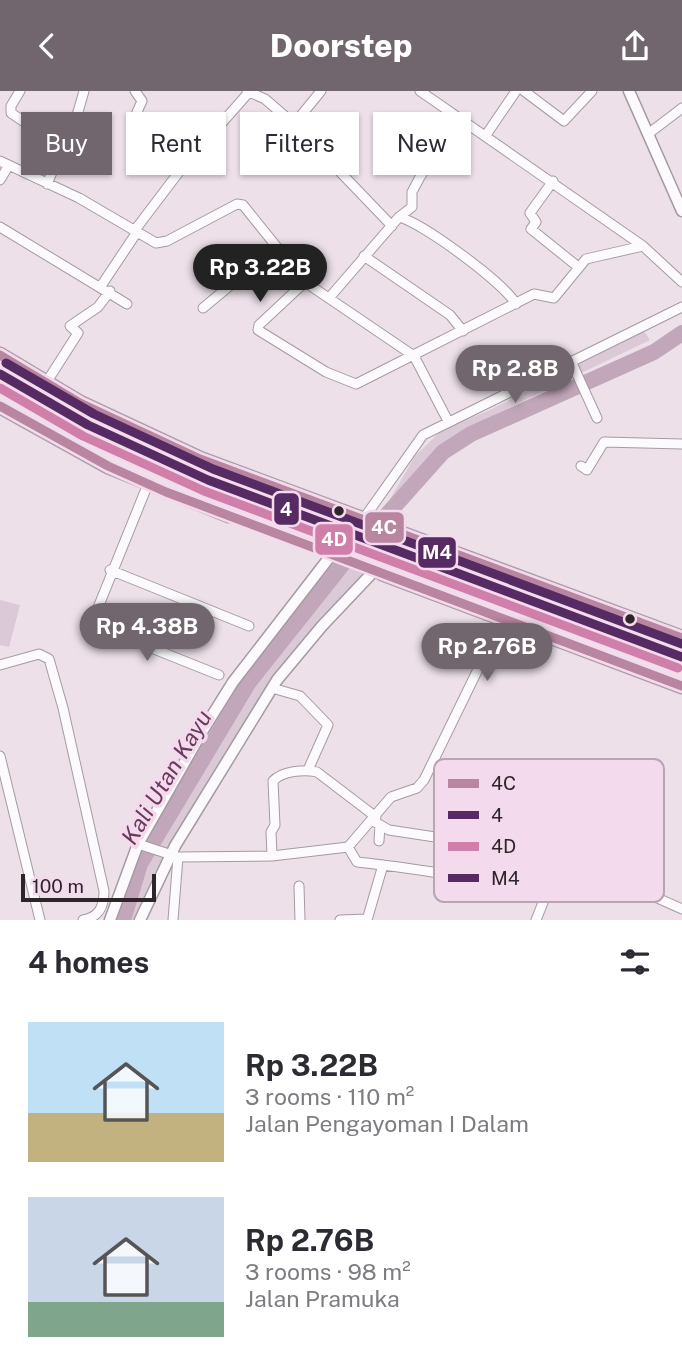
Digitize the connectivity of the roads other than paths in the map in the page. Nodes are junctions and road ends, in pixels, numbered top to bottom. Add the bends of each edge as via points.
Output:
1 (83, 91) edge
2 (135, 91) edge
3 (249, 91) edge
4 (321, 91) edge
5 (420, 91) edge
6 (516, 91) edge
7 (524, 91) edge
8 (592, 91) edge
9 (629, 91) edge
10 (16, 92) edge
11 (682, 108) edge
12 (76, 112) edge
13 (137, 112) edge
14 (280, 112) edge
15 (304, 112) edge
16 (448, 112) edge
17 (226, 118) edge
18 (21, 120) edge
19 (471, 127) edge
20 (648, 134) junction
21 (485, 135) junction
22 (4, 163) edge
23 (51, 175) edge
24 (180, 175) edge
25 (343, 175) edge
26 (421, 175) edge
27 (0, 180) edge
28 (553, 181) junction
29 (47, 184) junction
30 (682, 211) edge
31 (400, 217) junction
32 (392, 226) junction
33 (0, 227) edge
34 (136, 231) junction
35 (643, 246) junction
36 (275, 248) junction
37 (364, 256) junction
38 (577, 266) junction
39 (305, 282) junction
40 (682, 282) edge
41 (105, 288) junction
42 (329, 298) junction
43 (127, 304) dead end
44 (516, 304) junction
45 (682, 307) edge
46 (203, 308) dead end
47 (463, 331) junction
48 (0, 355) edge
49 (414, 356) junction
50 (570, 361) junction
51 (0, 366) edge
52 (46, 383) junction
53 (0, 393) edge
54 (0, 406) edge
55 (597, 418) dead end
56 (448, 421) junction
57 (107, 428) junction
58 (130, 429) junction
59 (682, 444) edge
60 (581, 466) dead end
61 (150, 479) junction
62 (363, 525) junction
63 (336, 552) junction
64 (356, 558) junction
65 (110, 570) junction
66 (375, 570) junction
67 (410, 578) junction
68 (610, 617) junction
69 (503, 618) junction
70 (249, 626) dead end
71 (682, 638) edge
72 (682, 650) edge
73 (0, 665) edge
74 (682, 673) edge
75 (219, 675) dead end
76 (682, 687) edge
77 (272, 688) junction
78 (0, 756) edge
79 (434, 759) edge
80 (434, 759) edge
81 (308, 770) junction
82 (376, 821) junction
83 (434, 837) edge
84 (379, 841) dead end
85 (139, 844) junction
86 (348, 847) junction
87 (272, 856) junction
88 (171, 860) junction
89 (383, 865) junction
90 (434, 874) edge
91 (299, 886) dead end
92 (664, 901) edge
93 (542, 902) edge
94 (682, 909) edge
95 (40, 920) edge
96 (83, 920) edge
97 (110, 920) edge
98 (140, 920) edge
99 (173, 920) edge
100 (300, 920) edge
101 (340, 920) edge
102 (367, 920) edge
103 (536, 920) edge

1 - 12 street
2 - 13 street via 142,101
3 - 14 street
3 - 17 street
4 - 15 street
5 - 16 street
6 - 21 street
7 - 8 street via 564,121
9 - 20 street
10 - 18 street via 11,113
11 - 20 street
19 - 21 street
20 - 30 street
21 - 28 street
22 - 27 street
22 - 29 street
23 - 29 street
24 - 34 street
25 - 32 street
26 - 31 street via 412,192 412,207
28 - 35 street
28 - 38 street via 530,213 536,222 531,229
29 - 34 street
31 - 32 street
31 - 44 street via 472,262
32 - 37 street
33 - 41 street
34 - 36 street via 162,243 237,204 243,205
34 - 41 street
35 - 38 street via 586,259
35 - 40 street
36 - 39 street
36 - 46 street
37 - 42 street
37 - 47 street via 450,315
38 - 44 street via 554,298 534,294
39 - 42 street
39 - 49 street via 259,325 262,333 352,383
41 - 43 street
41 - 52 street via 98,307 70,326 78,333
42 - 49 street
44 - 47 street
45 - 50 street
47 - 49 street
48 - 52 main road
49 - 56 street
50 - 55 street
50 - 56 street
51 - 57 main road
52 - 58 main road
53 - 61 main road
54 - 61 main road via 108,466
56 - 62 street via 423,435
57 - 58 main road
57 - 62 main road via 206,473
58 - 62 main road
59 - 60 street via 604,442 587,470
61 - 63 main road
61 - 65 street
62 - 68 main road
63 - 64 main road
63 - 85 street via 233,682
64 - 66 main road
64 - 67 main road
65 - 70 street
65 - 75 street via 93,620 97,629
66 - 67 main road
66 - 77 street
67 - 69 main road
67 - 74 main road
68 - 71 main road
68 - 72 main road
69 - 76 main road
69 - 80 street
73 - 96 street via 38,654 49,659 104,891 101,909 93,918
77 - 81 street via 300,696 328,725
77 - 88 street
78 - 95 street
79 - 82 street via 424,780 391,797
81 - 82 street via 317,772
81 - 87 street via 274,779
82 - 83 street via 389,830
82 - 84 street
82 - 86 street
85 - 88 street
85 - 97 street
86 - 87 street
86 - 89 street via 356,862
87 - 88 street
88 - 98 street
88 - 99 street
89 - 90 street
89 - 102 street
91 - 100 street
92 - 94 street
93 - 103 street
101 - 102 street

